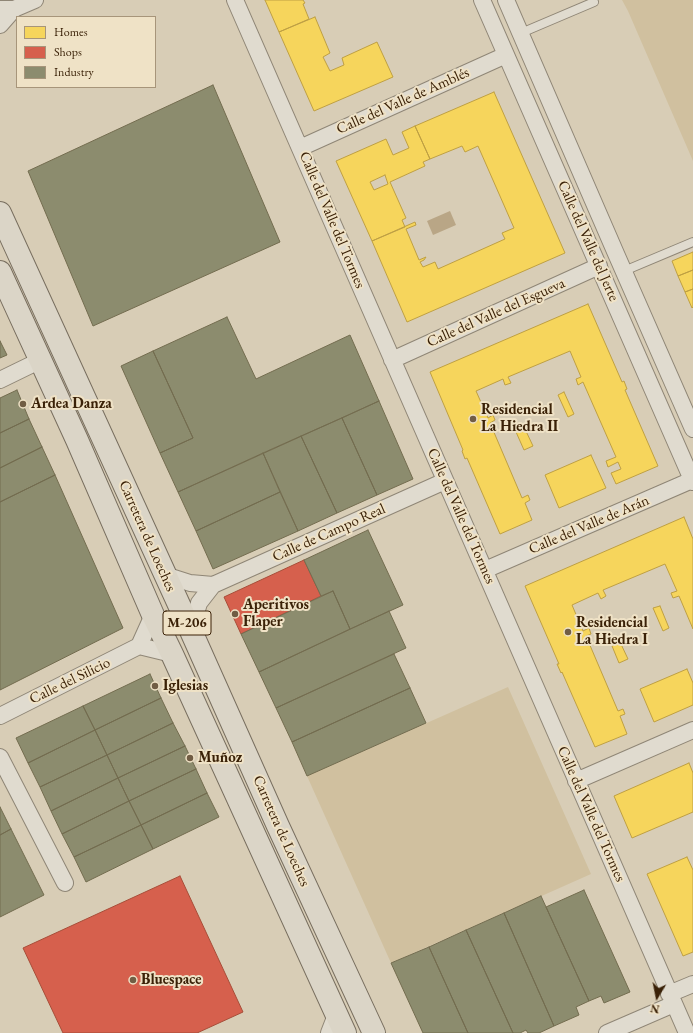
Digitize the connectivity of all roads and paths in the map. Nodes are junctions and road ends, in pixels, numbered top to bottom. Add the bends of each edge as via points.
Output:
1 (35, 0) edge
2 (235, 0) edge
3 (482, 0) edge
4 (506, 0) edge
5 (594, 2) dead end
6 (7, 9) edge
7 (0, 25) edge
8 (521, 33) junction
9 (506, 55) junction
10 (300, 148) junction
11 (0, 213) edge
12 (693, 242) edge
13 (599, 266) junction
14 (624, 271) junction
15 (0, 272) edge
16 (41, 360) junction
17 (392, 360) junction
18 (0, 380) edge
19 (693, 429) edge
20 (693, 481) edge
21 (445, 482) junction
22 (485, 570) junction
23 (165, 575) junction
24 (213, 585) junction
25 (152, 615) junction
26 (191, 631) junction
27 (140, 646) junction
28 (172, 654) junction
29 (0, 716) edge
30 (693, 730) edge
31 (0, 757) edge
32 (576, 781) junction
33 (65, 883) dead end
34 (693, 984) edge
35 (672, 999) junction
36 (337, 1027) edge
37 (374, 1033) edge
38 (607, 1033) edge
39 (687, 1033) edge

1 - 6 street
2 - 10 street, Calle del Valle del Tormes
3 - 9 street, Calle del Valle del Jerte
4 - 8 street, Calle del Valle del Jerte
5 - 8 lane
6 - 7 street
8 - 14 street, Calle del Valle del Jerte
9 - 10 street, Calle del Valle de Amblés
9 - 13 street, Calle del Valle del Jerte
10 - 17 street, Calle del Valle del Tormes
11 - 23 main road, Carretera de Loeches / M-206
12 - 14 lane
13 - 17 street, Calle del Valle del Esgueva
13 - 20 street, Calle del Valle del Jerte
14 - 19 street, Calle del Valle del Jerte
15 - 16 main road, Carretera de Loeches / M-206
16 - 18 street
16 - 25 main road, Carretera de Loeches / M-206
17 - 21 street, Calle del Valle del Tormes
20 - 22 street, Calle del Valle de Arán
21 - 22 street, Calle del Valle del Tormes
21 - 24 street, Calle de Campo Real
22 - 32 street, Calle del Valle del Tormes
23 - 24 street, Calle de Campo Real via 190,584
23 - 26 main road, Carretera de Loeches / M-206
24 - 26 street, Calle de Campo Real via 199,603
25 - 27 street
25 - 28 main road, Carretera de Loeches / M-206
26 - 37 main road, Carretera de Loeches / M-206
27 - 28 street
27 - 29 street, Calle del Silicio
28 - 36 main road, Carretera de Loeches / M-206
30 - 32 street
31 - 33 street
32 - 35 street, Calle del Valle del Tormes
34 - 35 street
35 - 38 street
35 - 39 street, Calle del Valle del Tormes

